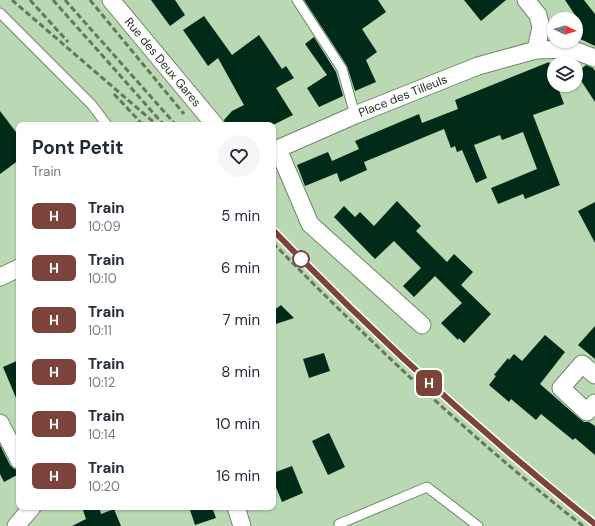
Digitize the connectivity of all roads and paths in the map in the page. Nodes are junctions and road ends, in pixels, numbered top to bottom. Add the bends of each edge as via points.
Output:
1 (111, 0) edge
2 (297, 0) edge
3 (526, 0) edge
4 (0, 13) edge
5 (538, 15) junction
6 (547, 23) edge
7 (549, 48) edge
8 (574, 48) edge
9 (536, 50) junction
10 (595, 58) edge
11 (355, 115) junction
12 (105, 122) edge
13 (213, 122) edge
14 (276, 150) edge
15 (16, 269) edge
16 (0, 277) edge
17 (422, 325) dead end
18 (595, 375) edge
19 (595, 403) edge
20 (0, 423) edge
21 (16, 454) edge
22 (29, 510) edge
23 (237, 510) edge
24 (16, 526) edge
25 (242, 526) edge
26 (339, 526) edge
27 (478, 526) edge

1 - 13 street, Rue des Deux Gares
2 - 11 lane via 342,69
3 - 5 street
4 - 12 lane via 92,105
5 - 6 street
5 - 9 street via 541,27
7 - 9 street, Place des Tilleuls
8 - 10 street
9 - 11 street, Place des Tilleuls via 478,66
11 - 14 street, Place des Tilleuls
14 - 17 street via 310,224
15 - 16 street
18 - 19 street via 582,364 561,388 587,412
20 - 21 street
22 - 24 street
23 - 25 street
26 - 27 lane via 427,487

